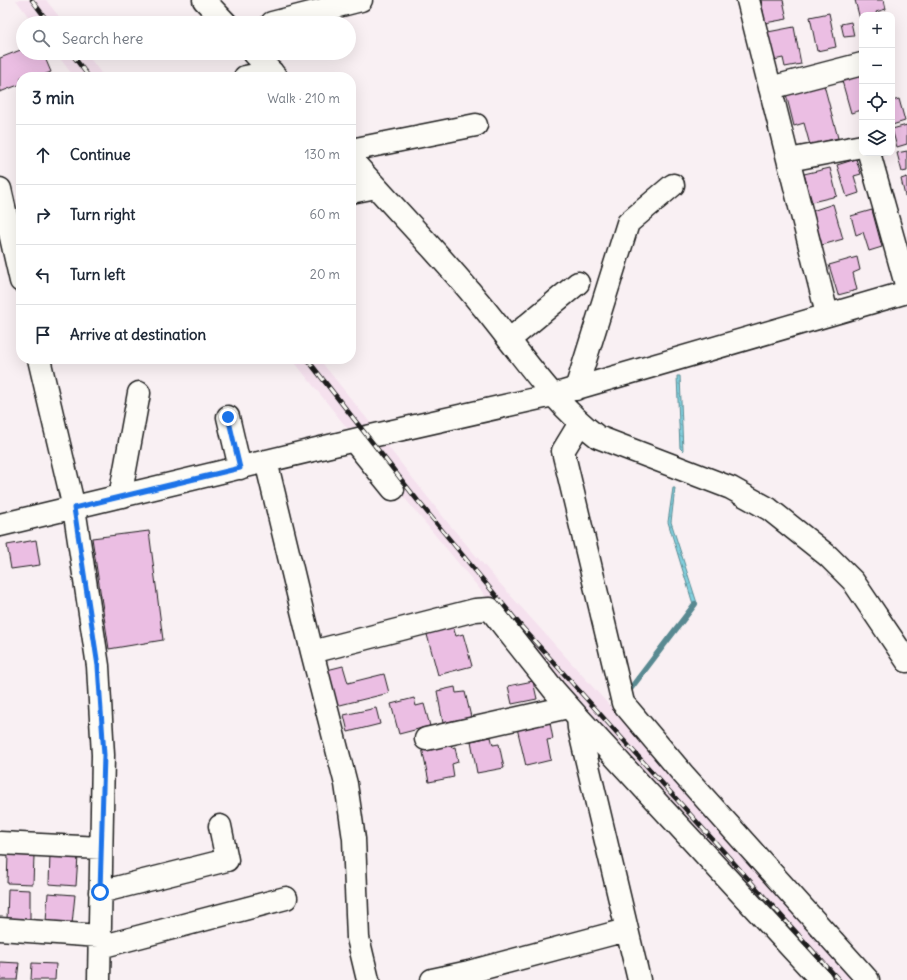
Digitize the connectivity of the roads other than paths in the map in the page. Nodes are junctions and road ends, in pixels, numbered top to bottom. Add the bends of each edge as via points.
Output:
1 (204, 0) edge
2 (361, 0) edge
3 (748, 0) edge
4 (219, 16) edge
5 (299, 16) edge
6 (261, 60) edge
7 (859, 65) edge
8 (272, 72) edge
9 (770, 88) junction
10 (476, 124) dead end
11 (859, 147) edge
12 (356, 149) edge
13 (869, 156) edge
14 (789, 160) junction
15 (356, 165) edge
16 (673, 185) dead end
17 (376, 187) junction
18 (356, 191) edge
19 (0, 194) edge
20 (14, 223) edge
21 (16, 240) edge
22 (578, 283) dead end
23 (907, 288) edge
24 (907, 292) edge
25 (827, 314) junction
26 (509, 340) junction
27 (40, 364) edge
28 (576, 389) junction
29 (139, 393) dead end
30 (553, 395) junction
31 (228, 417) dead end
32 (580, 423) junction
33 (354, 441) junction
34 (266, 461) junction
35 (240, 468) junction
36 (393, 489) dead end
37 (123, 496) junction
38 (74, 508) junction
39 (0, 525) edge
40 (312, 652) junction
41 (907, 661) edge
42 (573, 712) junction
43 (426, 739) dead end
44 (220, 826) dead end
45 (0, 843) edge
46 (101, 848) junction
47 (100, 892) junction
48 (286, 898) dead end
49 (0, 929) edge
50 (626, 930) junction
51 (100, 942) junction
52 (470, 976) edge
53 (99, 980) edge
54 (368, 980) edge
55 (432, 980) edge
56 (639, 980) edge
57 (821, 980) edge
58 (868, 980) edge

1 - 4 street
2 - 5 street
3 - 9 street
6 - 8 street
7 - 9 street
9 - 14 street
10 - 12 street
11 - 14 street
13 - 23 street
14 - 25 street
15 - 17 street
16 - 28 street via 628,223
17 - 18 street
17 - 26 street via 432,248
19 - 20 street
20 - 21 street
22 - 26 street
24 - 25 street
25 - 28 street
26 - 30 street
27 - 38 street
28 - 30 street
29 - 37 street via 122,486
30 - 32 street
30 - 33 street
31 - 35 street
32 - 41 street via 598,437 730,488 769,509 828,556 853,581
32 - 58 street via 563,451 623,703 688,780
33 - 34 street
33 - 36 street
34 - 35 street
34 - 40 street
35 - 37 street
37 - 38 street
38 - 39 street
38 - 46 street via 98,666 104,755
40 - 42 street via 475,610 490,609
40 - 54 street via 346,784 354,839 358,938
42 - 43 street
42 - 50 street via 579,728
42 - 57 street
44 - 47 street via 226,860
45 - 46 street
46 - 47 street
47 - 51 street
48 - 51 street
49 - 51 street
50 - 52 street
50 - 56 street
51 - 53 street
52 - 55 street

